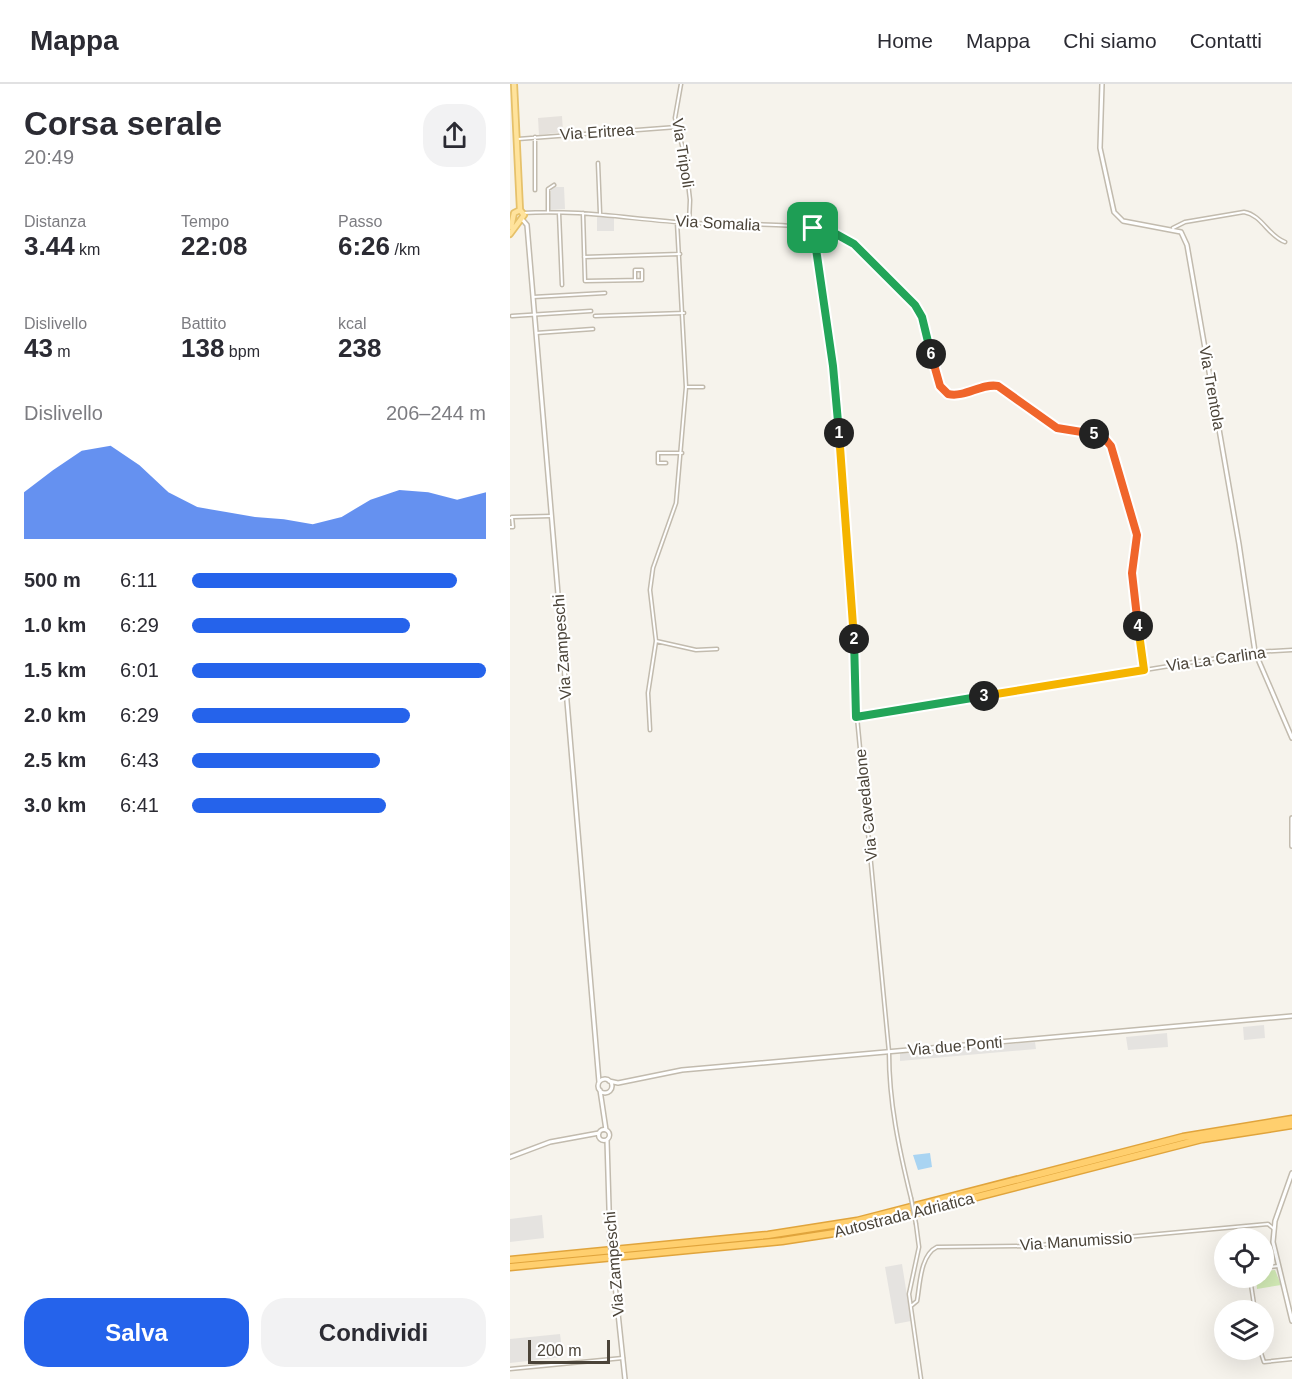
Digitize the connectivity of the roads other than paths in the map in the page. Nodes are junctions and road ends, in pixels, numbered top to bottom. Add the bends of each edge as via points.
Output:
1 (514, 84) edge
2 (681, 84) edge
3 (1102, 84) edge
4 (677, 127) junction
5 (535, 137) junction
6 (517, 139) junction
7 (598, 163) dead end
8 (554, 185) dead end
9 (535, 190) dead end
10 (548, 212) junction
11 (559, 212) junction
12 (583, 213) junction
13 (600, 213) junction
14 (517, 215) edge
15 (677, 222) junction
16 (688, 223) junction
17 (813, 228) junction
18 (1173, 228) junction
19 (510, 231) edge
20 (1285, 242) dead end
21 (680, 254) junction
22 (585, 257) junction
23 (635, 280) dead end
24 (614, 281) junction
25 (562, 285) dead end
26 (615, 286) dead end
27 (604, 292) dead end
28 (533, 297) junction
29 (591, 311) dead end
30 (684, 313) junction
31 (535, 315) junction
32 (512, 316) dead end
33 (595, 316) dead end
34 (593, 329) dead end
35 (536, 333) junction
36 (686, 387) junction
37 (703, 387) dead end
38 (682, 453) junction
39 (666, 463) dead end
40 (551, 516) junction
41 (511, 518) edge
42 (510, 527) edge
43 (656, 641) junction
44 (717, 649) dead end
45 (1292, 650) edge
46 (1255, 652) junction
47 (1144, 670) junction
48 (856, 717) junction
49 (650, 730) dead end
50 (1292, 738) edge
51 (1292, 818) edge
52 (1292, 846) edge
53 (1292, 1016) edge
54 (889, 1052) junction
55 (601, 1081) junction
56 (609, 1081) junction
57 (618, 1083) junction
58 (610, 1089) junction
59 (600, 1090) junction
60 (605, 1092) junction
61 (601, 1097) junction
62 (1292, 1119) edge
63 (1292, 1125) edge
64 (602, 1131) junction
65 (589, 1134) junction
66 (600, 1139) junction
67 (607, 1140) junction
68 (606, 1149) junction
69 (510, 1157) edge
70 (1292, 1173) edge
71 (1224, 1228) edge
72 (1272, 1228) edge
73 (1214, 1229) edge
74 (1274, 1234) joint
75 (510, 1260) edge
76 (1278, 1266) junction
77 (510, 1267) edge
78 (1274, 1267) edge
79 (911, 1306) junction
80 (1292, 1321) edge
81 (623, 1358) junction
82 (1292, 1359) edge
83 (1263, 1360) edge
84 (510, 1369) edge
85 (625, 1379) edge
86 (921, 1379) edge

1 - 6 main road
2 - 4 street, Via Tripoli
3 - 18 street via 1100,147 1114,212 1123,221
4 - 5 street, Via Eritrea
4 - 16 street, Via Tripoli via 690,200
5 - 6 street, Via Eritrea
5 - 9 street
6 - 14 main road
7 - 13 street
8 - 10 street via 548,187
10 - 11 street, Via Somalia
10 - 14 street, Via Somalia
11 - 12 street, Via Somalia
11 - 25 street
12 - 13 street, Via Somalia
12 - 22 street
13 - 15 street, Via Somalia
14 - 19 main road
14 - 28 street, Via Zampeschi via 527,225
15 - 16 street, Via Somalia
15 - 21 street
16 - 17 street, Via Somalia
17 - 47 street, Via Somalia via 854,244 915,305 922,317 940,386 948,394 998,386 1057,428 1097,434 1111,446 1137,535 1132,573
17 - 48 street, Via Cavedalone via 836,390
18 - 20 street via 1185,222 1244,212 1256,216
18 - 46 street, Via Trentola via 1181,232 1187,244
21 - 22 street
21 - 30 street
22 - 24 street via 585,281
23 - 24 street
24 - 26 street
27 - 28 street
28 - 31 street, Via Zampeschi
29 - 31 street
30 - 33 street
30 - 36 street
31 - 32 street
31 - 35 street, Via Zampeschi
34 - 35 street
35 - 40 street, Via Zampeschi
36 - 37 street
36 - 38 street
38 - 39 street via 658,453 658,463
38 - 43 street via 676,502 653,568 650,590
40 - 41 street
40 - 55 street, Via Zampeschi
41 - 42 street
43 - 44 street via 696,650
43 - 49 street via 648,693
45 - 46 street, Via La Carlina
46 - 47 street, Via La Carlina
46 - 50 street, Via Trentola
47 - 48 street, Via La Carlina
48 - 54 street, Via Cavedalone
51 - 52 street
53 - 54 street, Via due Ponti
54 - 57 street, Via due Ponti via 681,1070
54 - 79 street, Via Cavedalone, bridge via 894,1128 919,1246 910,1289
55 - 56 street, Via Zampeschi
55 - 59 street
56 - 57 street, Via due Ponti
56 - 58 street
57 - 58 street, Via due Ponti
58 - 60 street, Via due Ponti
59 - 60 street
59 - 61 street
60 - 61 street
61 - 64 street
62 - 75 highway, Autostrada Adriatica via 1183,1137 857,1221 768,1235
63 - 77 highway, Autostrada Adriatica via 1202,1139 841,1232
64 - 65 street
64 - 66 street, Via Zampeschi
64 - 67 street, Via Zampeschi via 609,1134
65 - 66 street
65 - 69 street via 550,1142
66 - 67 street
66 - 68 street, Via Zampeschi
67 - 68 street, Via Zampeschi
68 - 81 street, Via Zampeschi, bridge via 610,1241
70 - 74 street
71 - 72 street, Via Manumissio via 1268,1224
73 - 79 street, Via Manumissio via 1049,1244 937,1247 928,1254 916,1301
74 - 76 street
76 - 78 street
76 - 80 street
79 - 86 street, Via Cavedalone
81 - 84 street
81 - 85 street, Via Zampeschi
82 - 83 street

